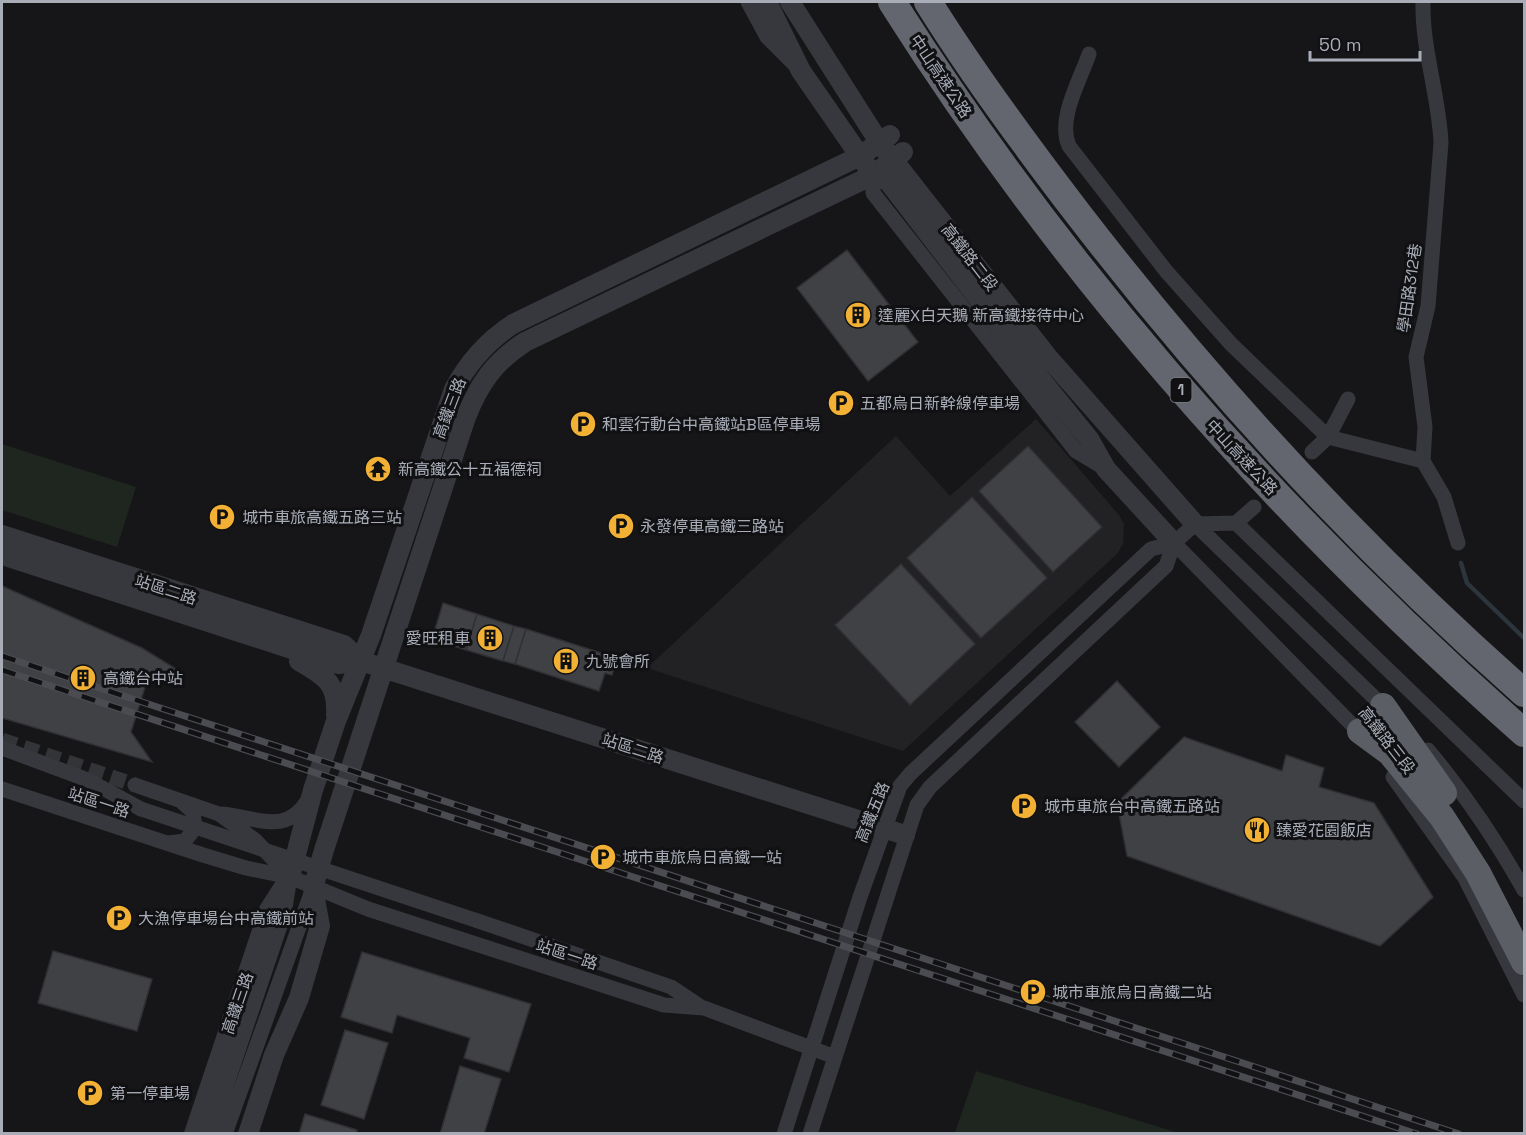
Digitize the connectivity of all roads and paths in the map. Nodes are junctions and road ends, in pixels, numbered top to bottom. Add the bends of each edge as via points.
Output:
1 (748, 2) edge
2 (767, 2) edge
3 (790, 2) edge
4 (892, 2) edge
5 (928, 2) edge
6 (1423, 2) edge
7 (1089, 54) dead end
8 (801, 71) junction
9 (884, 139) junction
10 (860, 156) junction
11 (898, 156) junction
12 (873, 175) junction
13 (1348, 399) dead end
14 (1328, 438) junction
15 (1312, 452) dead end
16 (1423, 461) junction
17 (1254, 507) dead end
18 (1236, 523) junction
19 (1195, 524) junction
20 (2, 535) edge
21 (1174, 543) junction
22 (1458, 543) dead end
23 (2, 555) edge
24 (262, 639) junction
25 (361, 661) junction
26 (384, 669) junction
27 (1524, 693) edge
28 (1383, 706) junction
29 (336, 721) junction
30 (1360, 731) junction
31 (1524, 733) edge
32 (2, 748) edge
33 (135, 785) tunnel mouth
34 (2, 789) edge
35 (313, 790) junction
36 (178, 799) junction
37 (1524, 801) edge
38 (219, 814) junction
39 (883, 828) junction
40 (905, 835) junction
41 (165, 843) junction
42 (290, 877) junction
43 (313, 888) junction
44 (1524, 890) edge
45 (1518, 929) edge
46 (1524, 962) edge
47 (1524, 994) edge
48 (704, 1008) junction
49 (811, 1048) junction
50 (835, 1057) junction
51 (194, 1134) edge
52 (210, 1134) edge
53 (225, 1134) edge
54 (248, 1134) edge
55 (784, 1134) edge
56 (810, 1134) edge

1 - 8 street, 高鐵路二段 via 768,37
2 - 8 street, 高鐵路二段
3 - 9 street, 高鐵路二段
4 - 31 highway, 中山高速公路 / 1 via 1026,195 1156,362 1292,512 1388,608
5 - 27 highway, 中山高速公路 / 1 via 1050,177 1179,342 1322,500 1416,595
6 - 16 street, 學田路312巷 via 1423,28 1442,143 1428,306 1416,357 1425,427
7 - 14 street via 1065,122 1064,135 1069,146 1166,271 1231,344
8 - 10 street, 高鐵路二段
9 - 10 street, 高鐵三路
9 - 11 street, 高鐵路二段
10 - 12 street, 高鐵路二段
10 - 25 street, 高鐵三路 via 513,324 479,351 454,389
11 - 12 street, 高鐵三路
11 - 19 street, 高鐵路二段 via 1047,356
12 - 21 street, 高鐵路二段 via 888,182 1089,439 1106,469
12 - 26 street, 高鐵三路 via 538,335 495,364 466,417
13 - 14 street
14 - 15 street
14 - 16 street
16 - 22 street via 1444,497
17 - 18 street
18 - 19 street
18 - 37 street
19 - 21 street, 高鐵五路
19 - 28 street, 高鐵路三段
20 - 25 street, 站區二路 via 344,645
21 - 30 street, 高鐵路三段
21 - 39 street, 高鐵五路 via 1151,549 910,774 900,786
21 - 40 street, 高鐵五路 via 1166,566 930,787 917,805
23 - 24 street, 站區二路
24 - 25 street, 站區二路 via 338,664
24 - 29 street via 322,673 334,691
25 - 26 street, 站區二路
25 - 29 street, 高鐵三路
26 - 39 street, 站區二路
26 - 43 street, 高鐵三路
28 - 44 street, 高鐵路三段 via 1417,737 1466,796
28 - 45 highway via 1488,859
29 - 35 street, 高鐵三路
30 - 45 highway via 1390,753 1442,817
30 - 47 street, 高鐵路三段 via 1465,878
32 - 48 street, bridge via 79,776 141,809 671,987
33 - 36 street, 站區一路
34 - 41 street, 站區一路
35 - 38 street via 299,812 282,822
35 - 42 street, 高鐵三路
36 - 38 street, 站區一路
36 - 41 street via 193,812 195,828 185,841
38 - 42 street, 站區一路 via 255,840
39 - 40 street, 站區二路
39 - 49 street, 高鐵五路
40 - 50 street, 高鐵五路
41 - 42 street, 站區一路
42 - 43 street, 站區一路
42 - 51 street, 高鐵三路 via 269,910
42 - 52 street, 高鐵三路 via 284,914
43 - 48 street, 站區一路 via 664,1005
43 - 53 street, 高鐵三路
43 - 54 street, 高鐵三路 via 320,926 299,998 274,1055
45 - 46 highway
48 - 49 street, 站區一路
49 - 50 street, 站區一路
49 - 55 street, 高鐵五路
50 - 56 street, 高鐵五路

